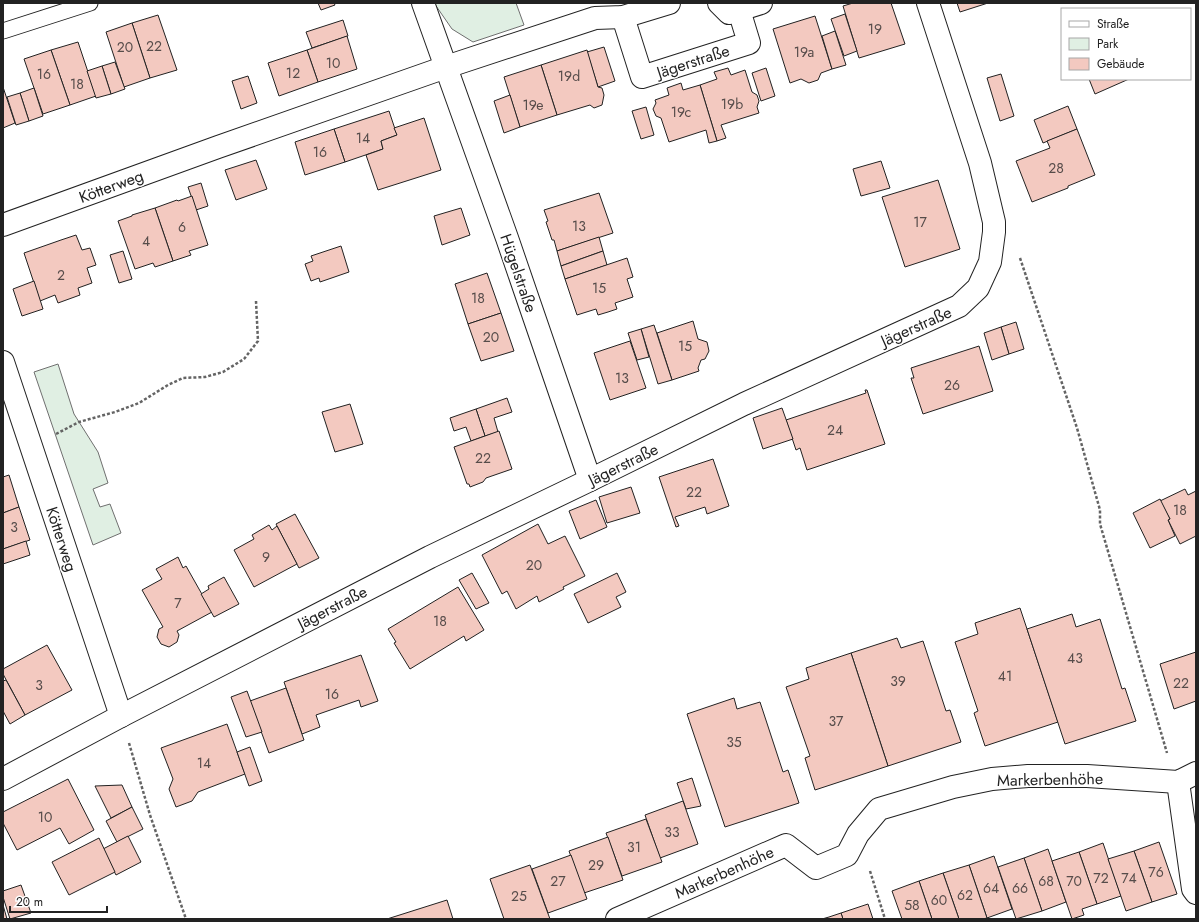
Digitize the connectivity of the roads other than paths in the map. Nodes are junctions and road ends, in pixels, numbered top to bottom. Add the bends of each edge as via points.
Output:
1 (90, 3) edge
2 (423, 3) edge
3 (669, 3) edge
4 (762, 3) edge
5 (928, 3) edge
6 (729, 7) edge
7 (623, 17) junction
8 (3, 31) edge
9 (446, 66) junction
10 (3, 225) edge
11 (3, 362) edge
12 (590, 480) junction
13 (121, 716) junction
14 (1187, 778) edge
15 (3, 780) edge
16 (1196, 893) edge
17 (617, 919) edge

1 - 8 lane
2 - 9 street, Hügelstraße
3 - 7 street
4 - 6 street, Jägerstraße
5 - 12 street, Jägerstraße via 980,163 994,222 990,262 978,288 958,306 744,404
6 - 7 street, Jägerstraße via 749,43 642,77
7 - 9 street via 595,18
9 - 10 street, Kötterweg
9 - 12 street, Hügelstraße
11 - 13 street, Kötterweg
12 - 13 street, Jägerstraße via 430,557
13 - 15 street, Jägerstraße
14 - 16 street via 1193,890
14 - 17 street, Markerbenhöhe via 1028,776 992,779 953,787 879,809 858,834 847,855 816,868 786,845

